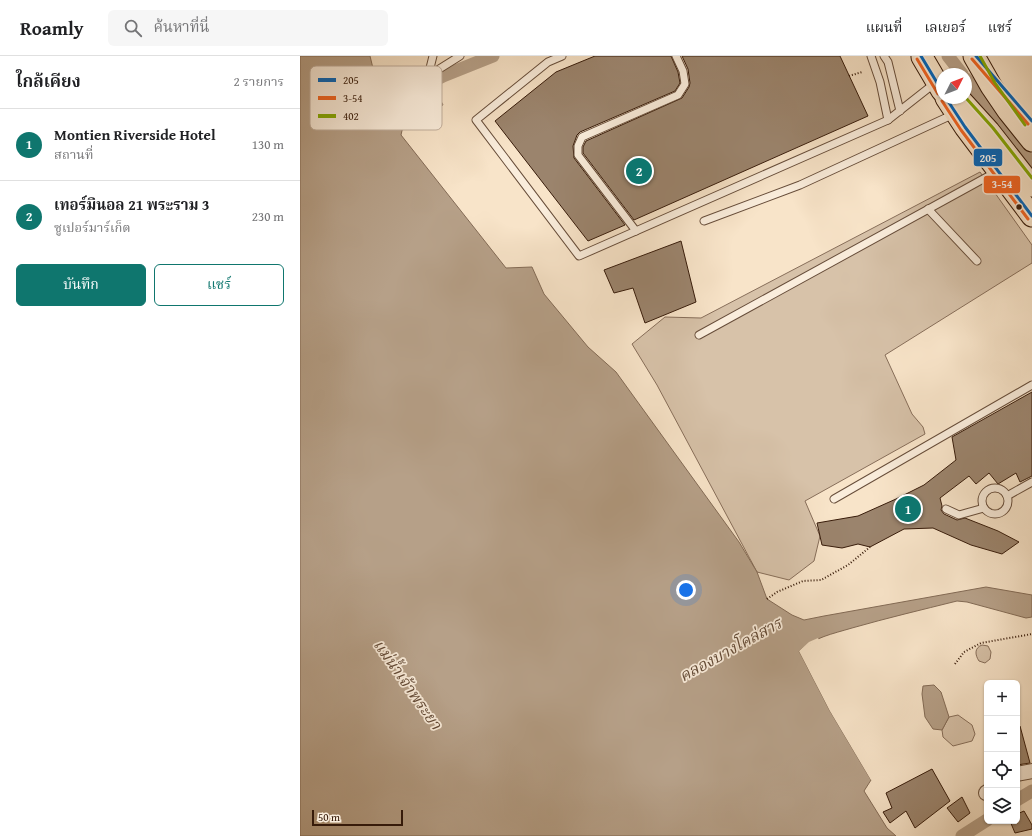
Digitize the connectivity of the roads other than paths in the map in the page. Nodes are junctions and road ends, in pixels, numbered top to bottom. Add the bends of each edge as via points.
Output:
1 (433, 56) edge
2 (460, 56) edge
3 (562, 56) edge
4 (676, 56) edge
5 (871, 56) edge
6 (884, 56) edge
7 (975, 56) edge
8 (921, 57) edge
9 (430, 66) edge
10 (442, 67) edge
11 (936, 78) edge
12 (936, 97) edge
13 (936, 100) edge
14 (954, 104) edge
15 (959, 104) edge
16 (900, 111) junction
17 (888, 120) junction
18 (1032, 121) edge
19 (1032, 141) edge
20 (998, 171) junction
21 (1032, 186) edge
22 (928, 209) junction
23 (1032, 216) edge
24 (704, 220) dead end
25 (636, 231) junction
26 (977, 261) dead end
27 (699, 335) dead end
28 (1032, 385) edge
29 (1032, 482) edge
30 (1007, 496) junction
31 (834, 499) dead end
32 (984, 508) junction
33 (946, 509) dead end
34 (1032, 771) edge
35 (1020, 773) edge

1 - 9 lane
2 - 10 lane
3 - 25 lane via 548,62 476,120 579,256
4 - 25 lane via 683,71 685,84 678,95 582,137 578,146 578,155
5 - 17 lane via 880,82
6 - 16 lane via 888,62
7 - 18 main road
7 - 19 main road via 991,86
8 - 11 main road
12 - 16 lane
13 - 24 lane via 800,185
14 - 20 main road
15 - 21 main road via 989,131
16 - 17 lane
17 - 25 lane
20 - 22 lane
20 - 23 main road
22 - 26 lane
22 - 27 lane
28 - 31 lane
29 - 30 lane
30 - 32 lane via 1008,504 1004,511 992,514
30 - 32 lane via 1003,490 997,488 987,490 983,495
32 - 33 lane via 959,515
34 - 35 street

